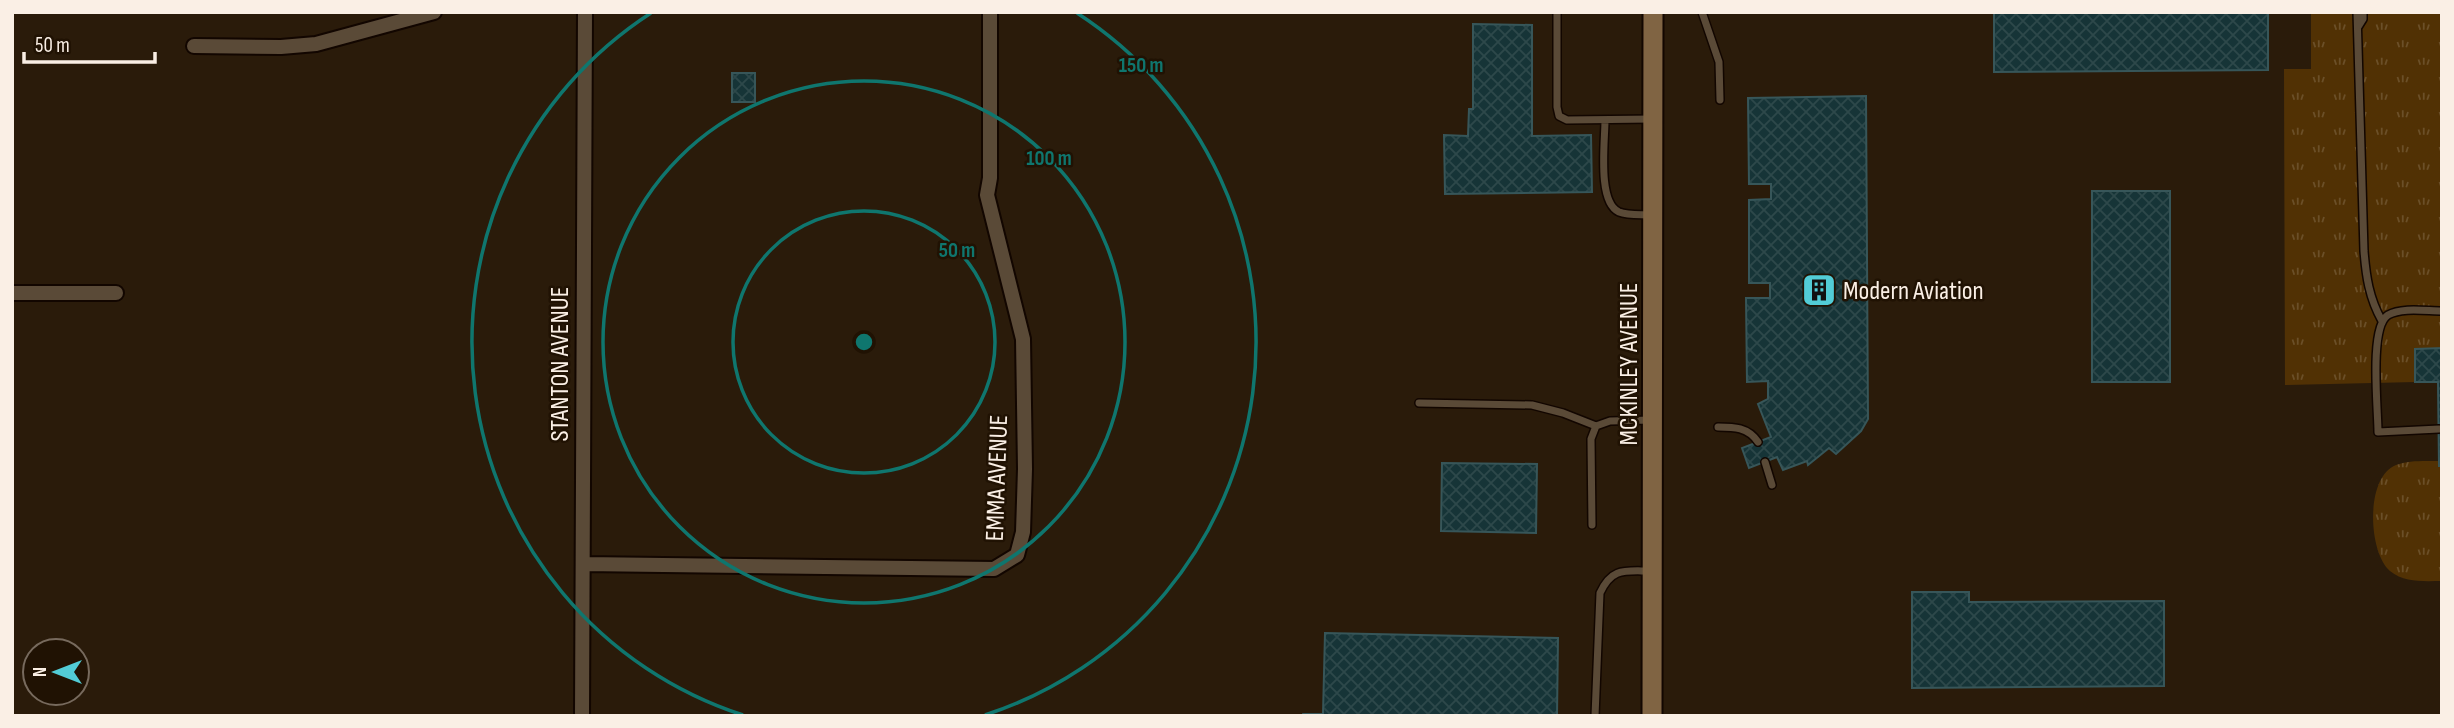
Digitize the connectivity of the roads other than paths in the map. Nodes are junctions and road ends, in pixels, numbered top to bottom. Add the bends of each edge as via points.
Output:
1 (434, 12) edge
2 (585, 12) edge
3 (990, 12) edge
4 (1558, 12) edge
5 (1653, 12) edge
6 (1702, 12) edge
7 (2357, 12) edge
8 (2363, 12) edge
9 (2358, 27) junction
10 (194, 46) dead end
11 (1720, 100) dead end
12 (1653, 119) junction
13 (1605, 120) junction
14 (1654, 215) junction
15 (12, 293) edge
16 (116, 293) dead end
17 (2442, 311) edge
18 (2382, 320) junction
19 (1419, 403) dead end
20 (1654, 420) junction
21 (1596, 426) junction
22 (1718, 427) dead end
23 (2438, 429) dead end
24 (1758, 442) dead end
25 (1765, 462) dead end
26 (1772, 485) dead end
27 (1592, 525) dead end
28 (583, 564) junction
29 (1653, 571) junction
30 (582, 716) edge
31 (1595, 716) edge
32 (1653, 716) edge

1 - 10 street via 316,44
2 - 28 street, STANTON AVENUE
3 - 28 street, EMMA AVENUE via 987,195 1023,339 1025,469 1023,532 1017,555 993,569
4 - 13 lane via 1559,116
5 - 12 main road, MCKINLEY AVENUE
6 - 11 lane via 1719,62
7 - 9 lane
8 - 9 lane
9 - 18 lane via 2364,251 2367,283
12 - 13 lane
12 - 14 main road, MCKINLEY AVENUE
13 - 14 lane via 1607,200 1622,213
14 - 20 main road, MCKINLEY AVENUE
15 - 16 street
17 - 18 lane via 2398,312
18 - 23 lane via 2376,343 2378,432
19 - 21 lane via 1532,405
20 - 21 lane via 1610,421
20 - 29 main road, MCKINLEY AVENUE
21 - 27 lane via 1591,439
22 - 24 lane via 1739,427
25 - 26 lane
28 - 30 street, STANTON AVENUE
29 - 31 lane via 1619,571 1606,579 1600,593
29 - 32 main road, MCKINLEY AVENUE

